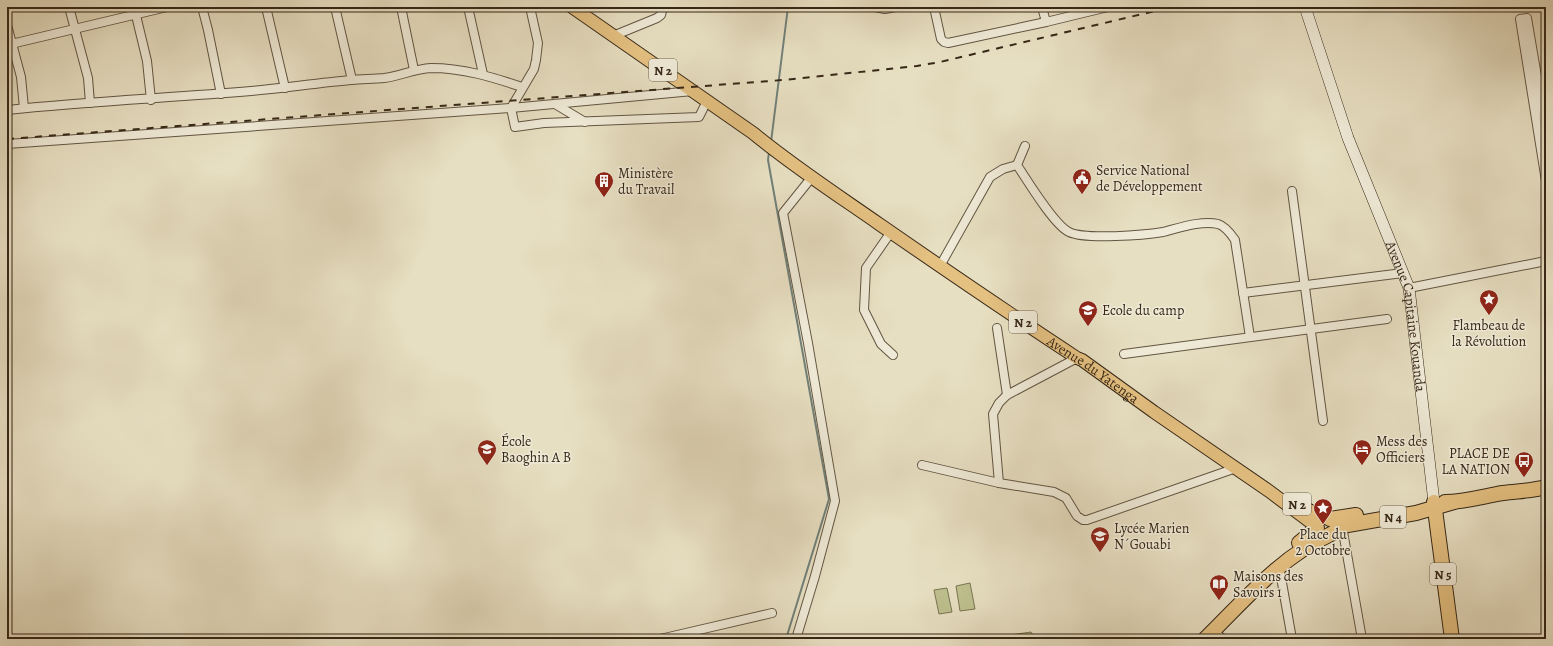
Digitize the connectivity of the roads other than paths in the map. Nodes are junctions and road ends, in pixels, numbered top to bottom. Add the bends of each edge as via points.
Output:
1 (69, 7) edge
2 (167, 7) edge
3 (202, 7) edge
4 (266, 7) edge
5 (335, 7) edge
6 (401, 7) edge
7 (468, 7) edge
8 (530, 7) edge
9 (572, 7) edge
10 (663, 7) edge
11 (875, 7) edge
12 (895, 7) edge
13 (934, 7) edge
14 (1042, 7) edge
15 (1108, 7) edge
16 (1305, 7) edge
17 (135, 11) edge
18 (1046, 22) junction
19 (7, 25) edge
20 (75, 30) junction
21 (613, 36) junction
22 (10, 44) edge
23 (414, 70) junction
24 (483, 74) junction
25 (352, 80) junction
26 (522, 87) junction
27 (285, 88) junction
28 (693, 91) junction
29 (221, 94) junction
30 (150, 100) junction
31 (707, 101) junction
32 (90, 103) junction
33 (554, 104) junction
34 (24, 108) junction
35 (511, 108) junction
36 (7, 110) edge
37 (585, 122) junction
38 (1546, 129) edge
39 (7, 144) edge
40 (1025, 146) dead end
41 (1018, 165) junction
42 (812, 177) junction
43 (1546, 181) edge
44 (1292, 191) dead end
45 (891, 232) junction
46 (1546, 261) edge
47 (940, 266) junction
48 (1403, 273) junction
49 (1304, 285) junction
50 (1409, 288) junction
51 (1243, 293) junction
52 (1387, 319) dead end
53 (997, 328) dead end
54 (1311, 329) junction
55 (1250, 337) junction
56 (893, 354) dead end
57 (1124, 354) dead end
58 (1077, 358) junction
59 (1007, 395) junction
60 (1323, 421) dead end
61 (922, 465) dead end
62 (1236, 468) junction
63 (999, 483) junction
64 (1546, 487) edge
65 (1434, 505) junction
66 (1327, 527) junction
67 (1280, 566) junction
68 (772, 613) dead end
69 (1214, 636) edge
70 (660, 639) edge
71 (796, 639) edge
72 (1292, 639) edge
73 (1362, 639) edge
74 (1452, 639) edge

1 - 20 street
2 - 17 street
3 - 29 street
4 - 27 street
5 - 25 street
6 - 23 street
7 - 24 street
8 - 26 street via 538,50 534,69
9 - 21 main road, N 2
10 - 21 street via 661,15 657,18
11 - 12 street
13 - 18 street via 941,40 946,42
14 - 18 street
15 - 18 street
16 - 48 street, Avenue Capitaine Kouanda via 1348,138
17 - 20 street
17 - 30 street via 147,61
19 - 22 street
20 - 22 street
20 - 32 street via 88,78
21 - 28 main road, N 2
22 - 34 street via 21,77
23 - 24 street via 450,69
23 - 25 street via 386,78
24 - 26 street
25 - 27 street
26 - 35 street
27 - 29 street
28 - 31 main road, N 2
28 - 33 street
29 - 30 street
30 - 32 street
31 - 37 street via 699,117
31 - 42 main road, Avenue du Yatenga / N 2
32 - 34 street
33 - 35 street
33 - 37 street
34 - 36 street
35 - 37 street via 515,127
35 - 39 street
38 - 43 street via 1527,18 1520,19
40 - 41 street
41 - 47 street via 1003,169 990,177
41 - 51 street via 1035,193 1069,233 1097,237 1160,232 1199,224 1218,224 1229,231 1235,240
42 - 45 main road, Avenue du Yatenga / N 2
42 - 71 street via 783,213 835,501
44 - 49 street
45 - 47 main road, Avenue du Yatenga / N 2
45 - 56 street via 866,268 864,310 881,344
46 - 50 street
47 - 58 main road, Avenue du Yatenga / N 2
48 - 49 street
48 - 50 street, Avenue Capitaine Kouanda
49 - 51 street
49 - 54 street
50 - 65 street, Avenue Capitaine Kouanda
51 - 55 street
52 - 54 street
53 - 59 street
54 - 55 street
54 - 60 street
55 - 57 street
58 - 59 street
58 - 62 main road, Avenue du Yatenga / N 2
59 - 63 street via 999,403 994,414
61 - 63 street
62 - 63 street via 1087,520 1082,520 1066,498 1054,492
62 - 66 main road, Avenue du Yatenga / N 2
64 - 65 highway, N 4
65 - 66 highway, N 4
65 - 74 highway, Avenue Capitaine Kouanda / N 5
66 - 67 highway via 1303,539
66 - 73 street
67 - 69 highway via 1236,607
67 - 72 street
68 - 70 street

